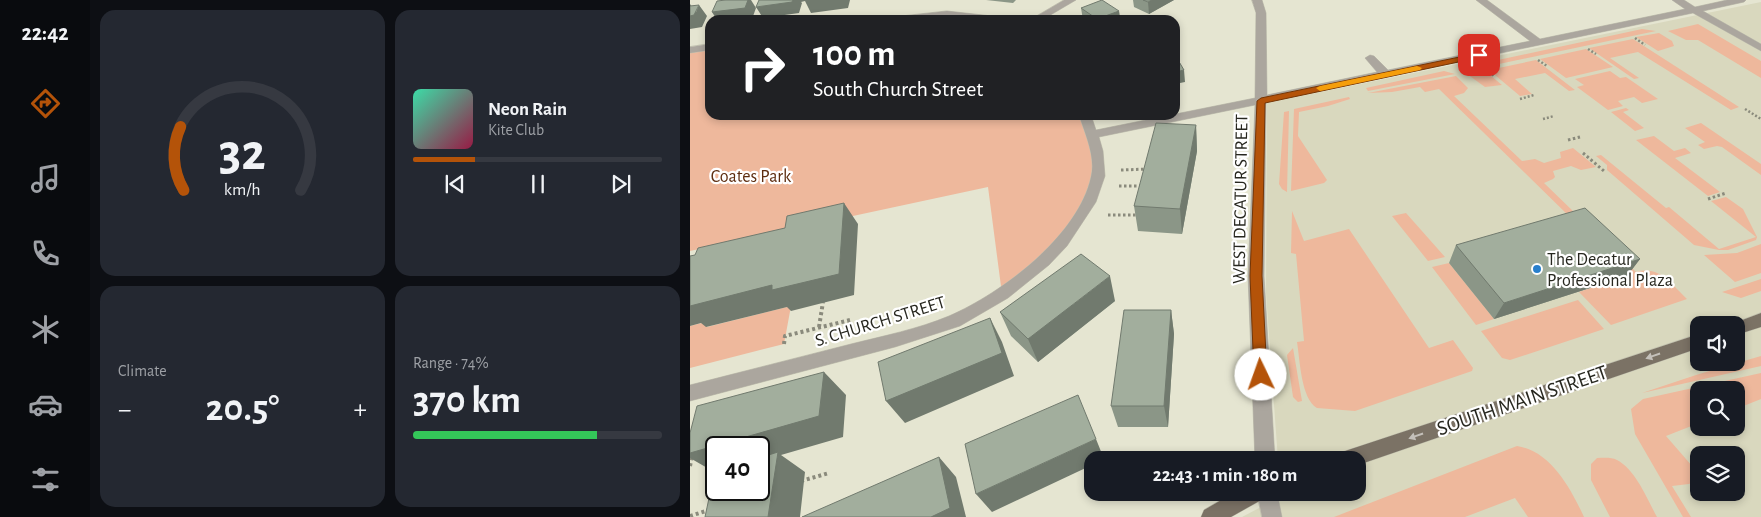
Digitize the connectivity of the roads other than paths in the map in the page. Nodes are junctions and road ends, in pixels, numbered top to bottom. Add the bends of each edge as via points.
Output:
1 (1071, 0) edge
2 (1257, 0) edge
3 (1481, 0) edge
4 (1677, 0) edge
5 (1742, 0) edge
6 (1694, 10) junction
7 (938, 15) edge
8 (956, 15) edge
9 (1044, 15) edge
10 (1539, 43) junction
11 (705, 48) edge
12 (1761, 48) edge
13 (690, 50) edge
14 (1370, 58) dead end
15 (1386, 75) junction
16 (1261, 101) junction
17 (1180, 117) edge
18 (1087, 120) edge
19 (1167, 120) edge
20 (1092, 135) junction
21 (1761, 320) edge
22 (1745, 325) edge
23 (1690, 344) edge
24 (690, 393) edge
25 (1265, 451) edge
26 (1366, 453) edge
27 (1240, 501) edge
28 (1269, 501) edge
29 (1211, 517) edge
30 (1272, 517) edge

1 - 9 street
2 - 16 street, WEST DECATUR STREET via 1261,13
3 - 10 street
4 - 6 street
5 - 6 street
6 - 10 street
6 - 12 street
7 - 8 street
10 - 15 street
11 - 13 street
14 - 15 street
15 - 16 street
16 - 17 street
16 - 25 street, WEST DECATUR STREET via 1256,276
18 - 20 street, S. CHURCH STREET
19 - 20 street
20 - 24 street, S. CHURCH STREET via 1097,150 1098,176 1088,202 1062,242 1044,261 1002,294 954,321 895,340
21 - 22 main road
23 -> 26 main road, SOUTH MAIN STREET
27 - 29 main road
28 - 30 street

